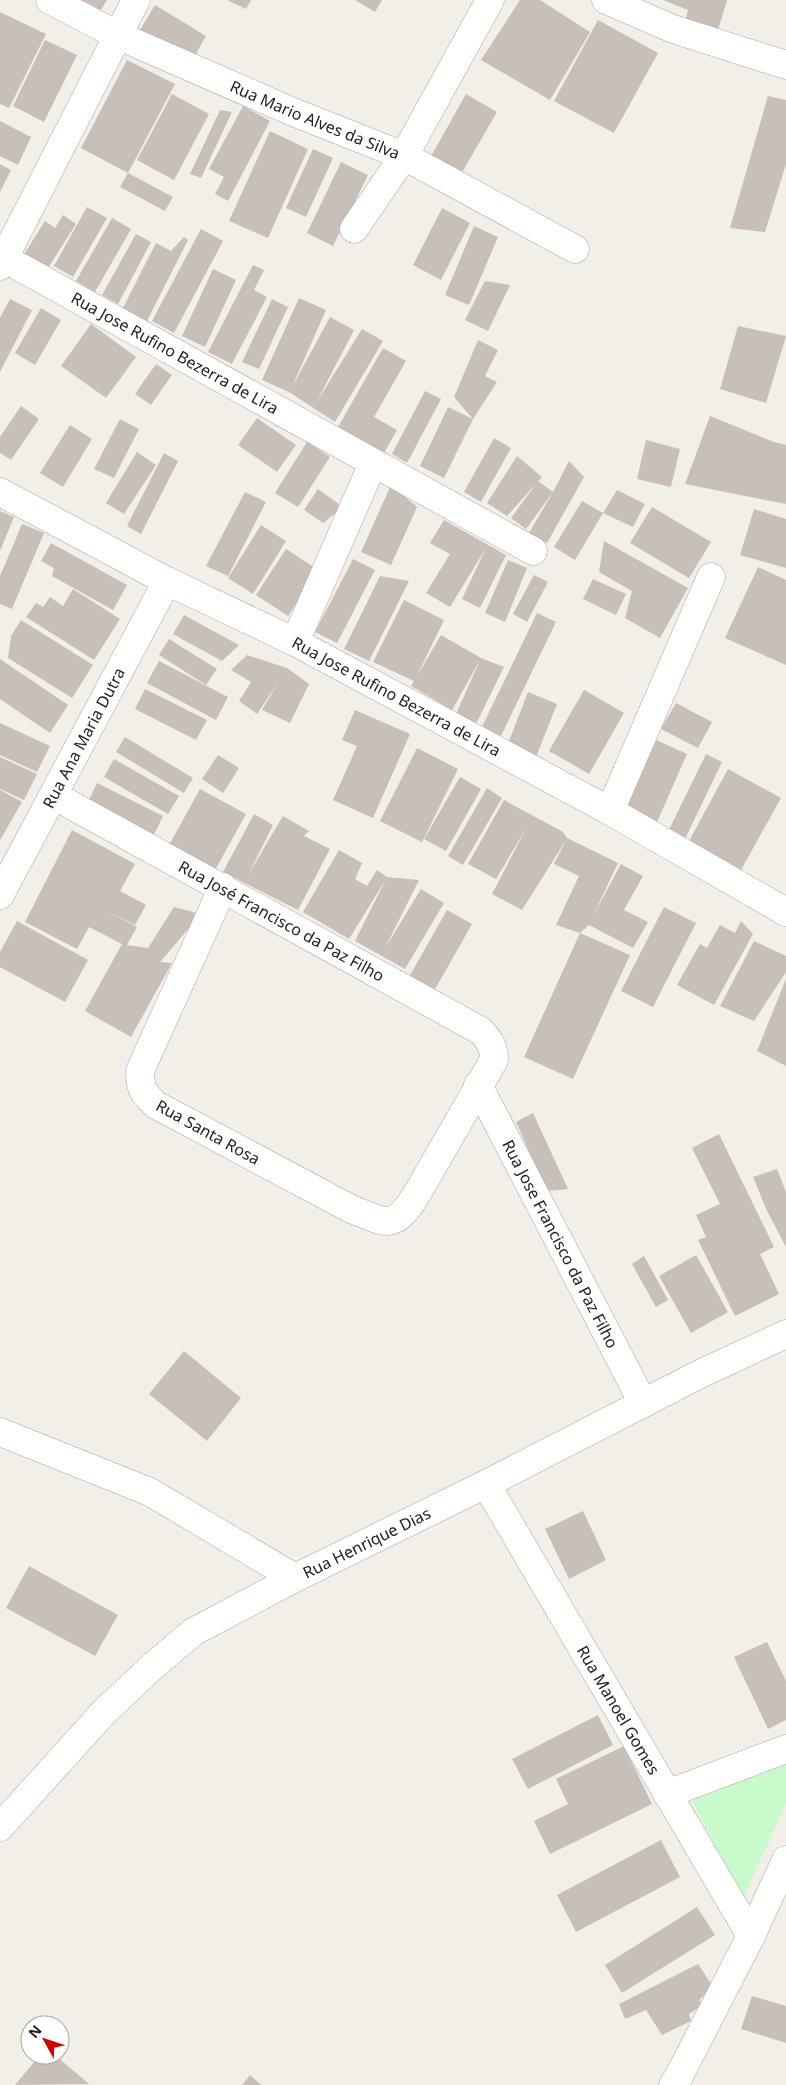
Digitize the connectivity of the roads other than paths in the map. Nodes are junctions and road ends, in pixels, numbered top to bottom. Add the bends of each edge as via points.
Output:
1 (50, 0) edge
2 (136, 0) edge
3 (490, 0) edge
4 (606, 0) edge
5 (119, 36) junction
6 (786, 65) edge
7 (404, 156) junction
8 (354, 228) dead end
9 (575, 249) dead end
10 (1, 260) edge
11 (373, 463) junction
12 (0, 492) edge
13 (532, 551) dead end
14 (711, 577) dead end
15 (167, 581) junction
16 (295, 642) junction
17 (53, 794) junction
18 (610, 811) junction
19 (222, 887) junction
20 (0, 895) edge
21 (786, 912) edge
22 (478, 1085) junction
23 (786, 1334) edge
24 (643, 1403) junction
25 (0, 1432) edge
26 (486, 1484) junction
27 (294, 1578) junction
28 (786, 1749) edge
29 (667, 1794) junction
30 (0, 1827) edge
31 (786, 1860) edge
32 (751, 1936) junction
33 (673, 2085) edge

1 - 5 street, Rua Mario Alves da Silva
2 - 5 street
3 - 7 street
4 - 6 street via 673,29
5 - 7 street, Rua Mario Alves da Silva via 293,112
5 - 10 street
7 - 8 street
7 - 9 street, Rua Mario Alves da Silva
10 - 11 street, Rua Jose Rufino Bezerra de Lira
11 - 13 street, Rua Jose Rufino Bezerra de Lira
11 - 16 street
12 - 15 street, Rua Jose Rufino Bezerra de Lira
14 - 18 street
15 - 16 street, Rua Jose Rufino Bezerra de Lira
15 - 17 street, Rua Ana Maria Dutra
16 - 18 street, Rua Jose Rufino Bezerra de Lira
17 - 19 street, Rua José Francisco da Paz Filho
17 - 20 street, Rua Ana Maria Dutra
18 - 21 street, Rua Jose Rufino Bezerra de Lira
19 - 22 street, Rua José Francisco da Paz Filho via 481,1031 494,1050 494,1060
19 - 22 street, Rua Santa Rosa via 140,1071 140,1085 145,1096 156,1105 351,1209 393,1221 403,1214 415,1197
22 - 24 street, Rua Jose Francisco da Paz Filho
23 - 24 street, Rua Henrique Dias
24 - 26 street, Rua Henrique Dias
25 - 27 street via 150,1492
26 - 27 street, Rua Henrique Dias
26 - 29 street, Rua Manoel Gomes
27 - 30 street, Rua Henrique Dias via 193,1632 104,1712
28 - 29 street
29 - 32 street, Rua Manoel Gomes
31 - 32 street
32 - 33 street

